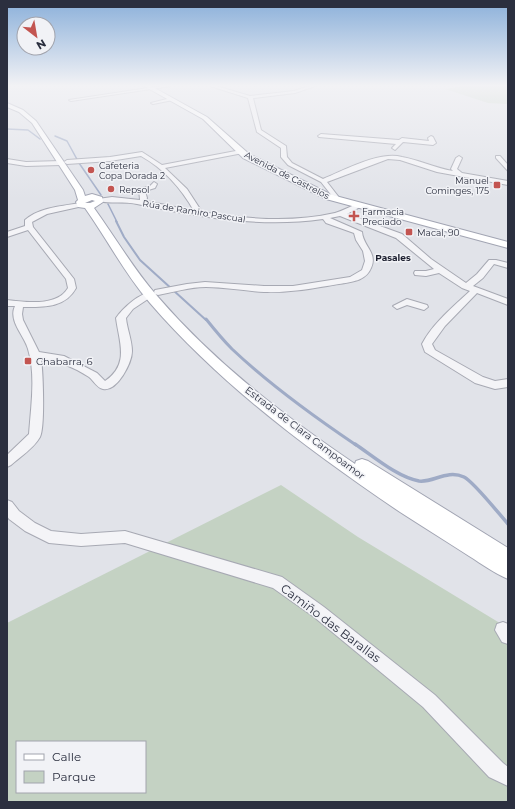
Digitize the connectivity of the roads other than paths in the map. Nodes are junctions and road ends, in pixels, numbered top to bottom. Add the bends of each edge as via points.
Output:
1 (41, 124) edge
2 (211, 124) edge
3 (256, 124) edge
4 (321, 136) dead end
5 (430, 138) dead end
6 (398, 142) junction
7 (241, 152) junction
8 (390, 157) junction
9 (498, 157) dead end
10 (460, 158) dead end
11 (7, 161) edge
12 (67, 162) junction
13 (159, 167) junction
14 (508, 169) edge
15 (461, 174) junction
16 (323, 181) junction
17 (508, 183) edge
18 (154, 184) dead end
19 (338, 200) junction
20 (90, 202) junction
21 (142, 203) junction
22 (358, 206) junction
23 (200, 214) junction
24 (341, 214) junction
25 (325, 217) junction
26 (377, 227) junction
27 (29, 228) junction
28 (358, 232) junction
29 (7, 235) edge
30 (508, 245) edge
31 (508, 266) edge
32 (439, 270) junction
33 (418, 273) dead end
34 (465, 286) junction
35 (475, 290) junction
36 (159, 292) junction
37 (508, 302) edge
38 (7, 303) edge
39 (20, 304) junction
40 (397, 306) dead end
41 (424, 307) dead end
42 (34, 355) junction
43 (508, 383) edge
44 (7, 462) edge
45 (7, 506) edge
46 (508, 558) edge
47 (508, 570) edge
48 (508, 777) edge

1 - 12 main road, Estrada de Clara Campoamor
2 - 7 main road, Avenida de Castrelos
3 - 16 street via 260,133 284,147 283,155 287,161
4 - 6 street
5 - 6 street via 433,143 402,140
6 - 8 street
7 - 13 street
7 - 19 main road, Avenida de Castrelos
8 - 15 street
8 - 16 street
9 - 14 street
10 - 15 street via 454,169
11 - 12 street via 26,164
12 - 13 street via 141,154
12 - 20 main road, Estrada de Clara Campoamor via 79,190
13 - 23 street via 190,196
15 - 17 street
16 - 19 street
18 - 21 street via 153,187 141,190 144,198
19 - 22 main road, Avenida de Castrelos
20 - 21 street, Rúa de Ramiro Pascual via 121,200
20 - 27 street, Rúa de Ramiro Pascual via 38,215 28,222
20 - 36 main road, Estrada de Clara Campoamor
21 - 23 street, Rúa de Ramiro Pascual
22 - 24 street, Rúa de Ramiro Pascual
22 - 30 main road, Avenida de Castrelos
23 - 25 street, Rúa de Ramiro Pascual via 269,221
24 - 25 street, Rúa de Ramiro Pascual
24 - 26 street
25 - 28 street
26 - 28 street
26 - 32 street via 399,236
27 - 29 street
27 - 39 street via 70,279 72,288 66,297 55,302
28 - 36 street via 369,252 365,272 358,277 298,288 197,285
31 - 34 street via 492,262 483,274
32 - 33 street via 426,274
32 - 34 street
34 - 35 street
35 - 37 street
35 - 43 street via 433,335 427,349 479,380 495,385
36 - 42 street via 130,307 121,318 128,354 122,368 110,384 104,386 93,375 60,358
36 - 46 main road, Estrada de Clara Campoamor via 216,351 295,416 370,471
36 - 47 main road, Estrada de Clara Campoamor via 208,355 287,422 388,495
38 - 39 street
39 - 42 street via 16,310 18,319 32,345
40 - 41 street via 407,302
42 - 44 street via 35,434
45 - 48 street, Camiño das Barallas via 30,527 49,537 81,540 125,537 277,582 320,612 429,701 496,770

